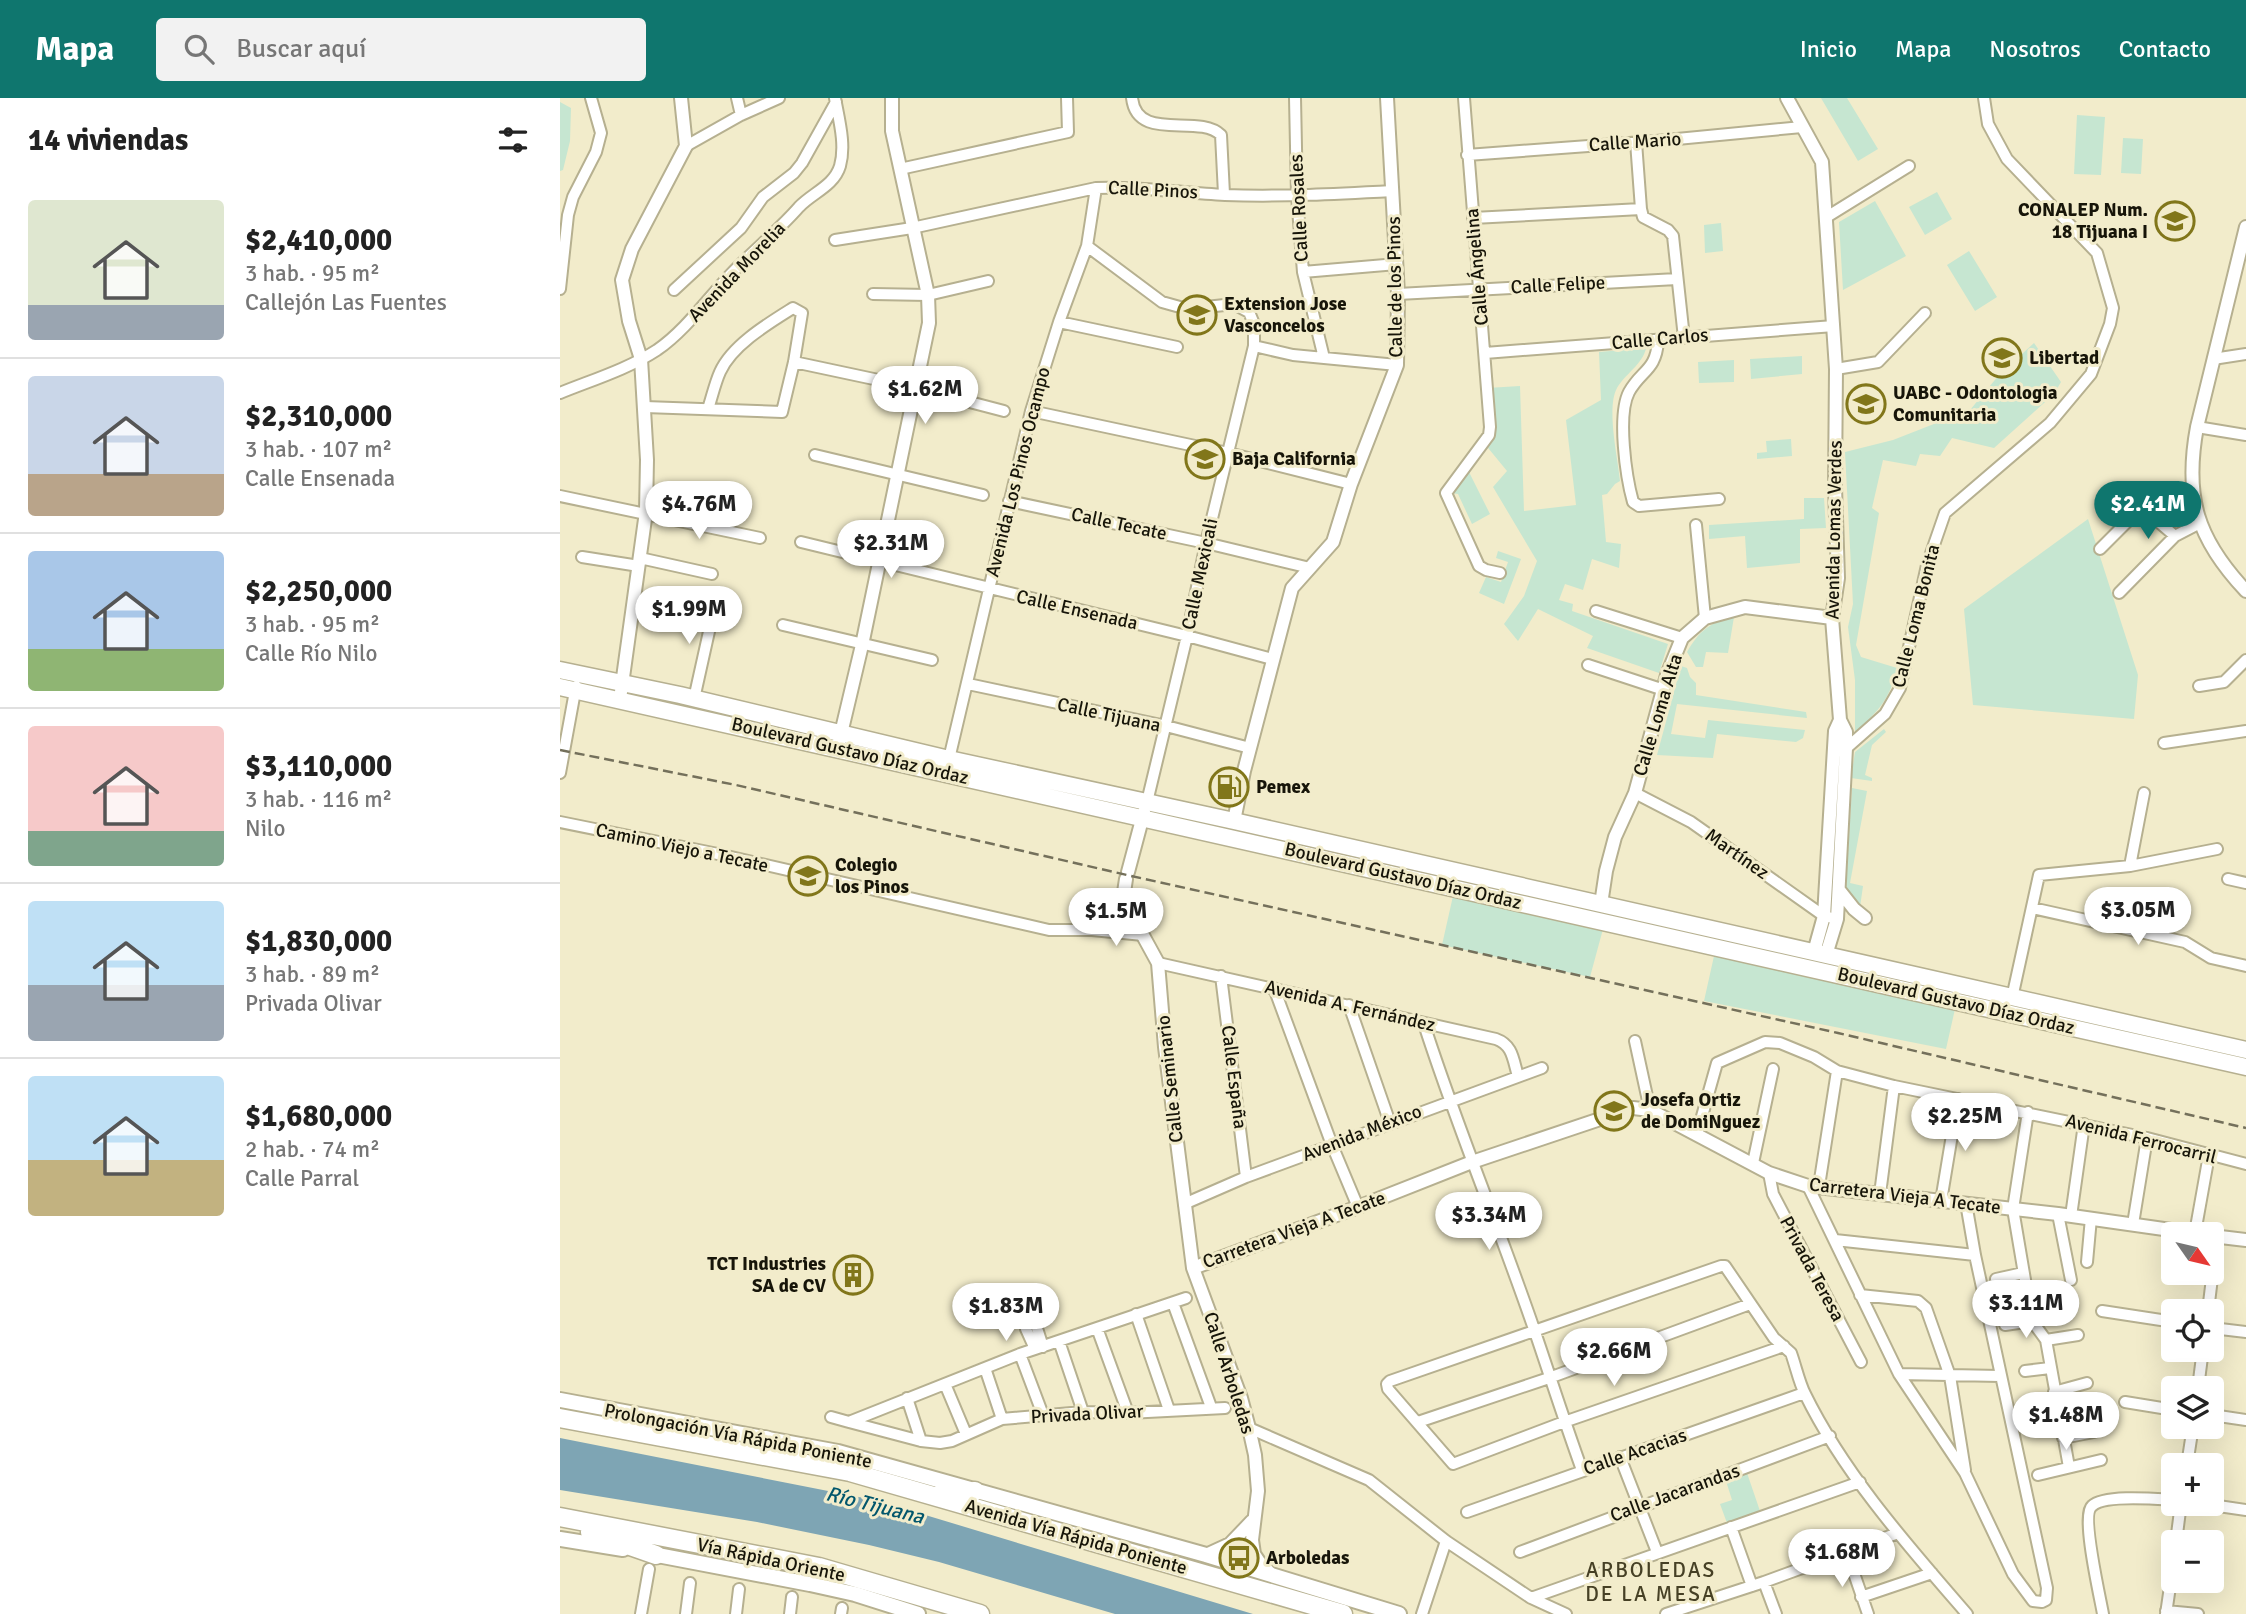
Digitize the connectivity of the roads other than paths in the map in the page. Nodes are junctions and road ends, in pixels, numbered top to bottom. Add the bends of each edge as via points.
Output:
1 (591, 98) edge
2 (681, 98) edge
3 (737, 98) edge
4 (779, 98) edge
5 (892, 98) edge
6 (1067, 98) edge
7 (1132, 98) edge
8 (1295, 98) edge
9 (1387, 98) edge
10 (1464, 98) edge
11 (1787, 98) edge
12 (1984, 98) edge
13 (835, 100) edge
14 (741, 114) junction
15 (1802, 127) junction
16 (1636, 142) junction
17 (686, 146) junction
18 (1467, 155) junction
19 (1909, 166) dead end
20 (900, 169) junction
21 (1096, 188) junction
22 (1393, 191) junction
23 (1224, 194) junction
24 (1297, 196) junction
25 (1640, 209) junction
26 (1473, 218) junction
27 (1825, 218) junction
28 (2246, 227) edge
29 (912, 228) junction
30 (835, 240) dead end
31 (1087, 246) junction
32 (2244, 246) edge
33 (1396, 264) junction
34 (1303, 272) junction
35 (1676, 279) junction
36 (988, 281) dead end
37 (560, 289) edge
38 (1478, 289) junction
39 (674, 290) dead end
40 (873, 294) dead end
41 (1398, 294) junction
42 (928, 295) junction
43 (1925, 313) dead end
44 (1059, 322) junction
45 (1834, 326) junction
46 (1684, 338) junction
47 (1658, 341) junction
48 (1254, 346) junction
49 (1177, 347) dead end
50 (1485, 353) junction
51 (2246, 355) edge
52 (1324, 358) junction
53 (642, 359) junction
54 (2213, 359) junction
55 (794, 362) junction
56 (1397, 365) junction
57 (1836, 369) junction
58 (916, 388) junction
59 (560, 393) edge
60 (645, 407) junction
61 (708, 409) junction
62 (1004, 411) dead end
63 (1031, 411) junction
64 (2197, 427) junction
65 (2246, 435) edge
66 (1228, 453) junction
67 (815, 454) dead end
68 (896, 475) junction
69 (1351, 484) junction
70 (983, 495) dead end
71 (560, 496) edge
72 (1719, 499) dead end
73 (1009, 501) junction
74 (646, 512) junction
75 (2200, 523) junction
76 (1696, 525) dead end
77 (2175, 536) junction
78 (760, 538) dead end
79 (801, 542) dead end
80 (1206, 543) junction
81 (2099, 549) dead end
82 (582, 557) dead end
83 (878, 561) junction
84 (639, 562) junction
85 (1310, 568) junction
86 (1500, 573) dead end
87 (712, 574) dead end
88 (988, 589) junction
89 (2246, 591) edge
90 (2119, 593) dead end
91 (716, 600) dead end
92 (1595, 611) dead end
93 (1705, 618) junction
94 (1832, 618) junction
95 (783, 625) dead end
96 (1187, 636) junction
97 (1682, 638) junction
98 (862, 645) junction
99 (1272, 659) junction
100 (932, 660) dead end
101 (2246, 660) edge
102 (1588, 665) dead end
103 (560, 670) edge
104 (571, 684) edge
105 (968, 684) junction
106 (2199, 686) dead end
107 (1664, 690) junction
108 (621, 691) junction
109 (694, 699) junction
110 (1840, 720) junction
111 (1166, 726) junction
112 (2246, 731) edge
113 (839, 741) junction
114 (2164, 743) dead end
115 (1250, 748) junction
116 (1846, 748) junction
117 (1834, 758) junction
118 (949, 759) junction
119 (560, 773) edge
120 (1635, 793) junction
121 (2144, 793) dead end
122 (1145, 810) junction
123 (1234, 821) junction
124 (560, 822) edge
125 (2217, 849) dead end
126 (2130, 866) junction
127 (2228, 879) dead end
128 (1470, 883) junction
129 (2246, 883) edge
130 (1839, 890) junction
131 (1122, 899) junction
132 (1601, 904) junction
133 (2032, 908) junction
134 (1830, 917) junction
135 (1865, 918) dead end
136 (1092, 930) junction
137 (1143, 935) junction
138 (1820, 953) junction
139 (1158, 963) junction
140 (2246, 966) edge
141 (1221, 976) junction
142 (1274, 988) junction
143 (2012, 998) junction
144 (1349, 1005) junction
145 (1424, 1024) junction
146 (1635, 1041) dead end
147 (2246, 1050) edge
148 (2246, 1067) edge
149 (1542, 1068) dead end
150 (1773, 1069) dead end
151 (1837, 1071) junction
152 (1518, 1076) junction
153 (1894, 1086) junction
154 (1958, 1099) junction
155 (1449, 1101) junction
156 (1650, 1110) junction
157 (2028, 1112) junction
158 (1390, 1123) junction
159 (2084, 1124) junction
160 (1697, 1134) junction
161 (2147, 1138) junction
162 (1332, 1145) junction
163 (2209, 1155) junction
164 (1472, 1162) junction
165 (1753, 1163) junction
166 (2246, 1164) edge
167 (1769, 1173) junction
168 (1246, 1177) junction
169 (1814, 1186) junction
170 (1880, 1194) junction
171 (1941, 1201) junction
172 (1184, 1203) junction
173 (1966, 1203) junction
174 (1358, 1208) junction
175 (2013, 1209) junction
176 (2064, 1215) junction
177 (2091, 1218) junction
178 (2199, 1222) edge
179 (2133, 1224) junction
180 (2161, 1228) edge
181 (2224, 1238) edge
182 (1835, 1240) junction
183 (2246, 1240) edge
184 (1975, 1255) junction
185 (2087, 1262) dead end
186 (1193, 1268) junction
187 (2023, 1273) junction
188 (1996, 1279) dead end
189 (2071, 1280) dead end
190 (1860, 1294) junction
191 (1186, 1298) dead end
192 (1173, 1303) junction
193 (1750, 1304) junction
194 (2102, 1311) dead end
195 (1136, 1314) junction
196 (2161, 1320) edge
197 (2032, 1321) junction
198 (2005, 1325) dead end
199 (1097, 1328) junction
200 (2224, 1329) edge
201 (1535, 1330) junction
202 (1032, 1331) dead end
203 (2246, 1332) edge
204 (2078, 1335) dead end
205 (2046, 1340) junction
206 (1059, 1341) junction
207 (1784, 1346) junction
208 (1039, 1348) junction
209 (1020, 1354) junction
210 (1861, 1362) dead end
211 (985, 1368) junction
212 (2050, 1368) junction
213 (2025, 1371) dead end
214 (1899, 1374) junction
215 (1950, 1376) junction
216 (2000, 1376) junction
217 (1549, 1378) junction
218 (2087, 1383) dead end
219 (945, 1384) junction
220 (2054, 1392) junction
221 (1804, 1393) junction
222 (907, 1398) junction
223 (560, 1400) edge
224 (2125, 1402) dead end
225 (1210, 1407) junction
226 (2161, 1407) edge
227 (1225, 1408) dead end
228 (1169, 1410) junction
229 (1083, 1412) junction
230 (1128, 1413) junction
231 (1043, 1415) junction
232 (831, 1417) dead end
233 (2224, 1417) edge
234 (560, 1418) edge
235 (2059, 1418) junction
236 (1002, 1419) junction
237 (2246, 1420) edge
238 (849, 1422) junction
239 (1418, 1422) junction
240 (1564, 1422) junction
241 (2029, 1424) dead end
242 (1249, 1428) junction
243 (2094, 1432) dead end
244 (966, 1434) junction
245 (1830, 1436) junction
246 (2063, 1438) junction
247 (766, 1440) junction
248 (921, 1441) junction
249 (1620, 1457) junction
250 (2101, 1460) dead end
251 (2069, 1467) junction
252 (1582, 1470) junction
253 (850, 1472) junction
254 (1965, 1473) junction
255 (2038, 1475) dead end
256 (886, 1482) junction
257 (1860, 1482) junction
258 (975, 1492) junction
259 (2161, 1499) edge
260 (1640, 1506) junction
261 (2224, 1507) edge
262 (2246, 1510) edge
263 (1467, 1512) dead end
264 (560, 1519) edge
265 (1252, 1521) junction
266 (1731, 1527) junction
267 (1898, 1533) junction
268 (560, 1539) edge
269 (1446, 1541) junction
270 (1520, 1552) dead end
271 (1657, 1552) junction
272 (1847, 1553) junction
273 (1206, 1555) junction
274 (653, 1562) junction
275 (1932, 1573) junction
276 (1270, 1574) junction
277 (691, 1583) dead end
278 (1764, 1583) junction
279 (1752, 1586) junction
280 (740, 1589) dead end
281 (2169, 1593) edge
282 (792, 1597) dead end
283 (1861, 1597) junction
284 (1531, 1598) junction
285 (2166, 1613) edge
286 (641, 1614) edge
287 (686, 1614) edge
288 (736, 1614) edge
289 (790, 1614) edge
290 (916, 1614) edge
291 (980, 1614) edge
292 (1343, 1614) edge
293 (1399, 1614) edge
294 (1422, 1614) edge
295 (1566, 1614) edge
296 (1666, 1614) edge
297 (1776, 1614) edge
298 (1868, 1614) edge
299 (1967, 1614) edge
300 (2103, 1614) edge
301 (2198, 1614) edge

1 - 37 street via 601,134 568,215
2 - 17 street
3 - 14 street
4 - 14 street
5 - 20 street via 892,131
6 - 20 street via 1068,132
7 - 23 street via 1137,114 1154,124 1208,127 1221,135
8 - 24 street, Calle Rosales
9 - 22 street, Calle de los Pinos
10 - 18 street, Calle Ángelina
11 - 15 street, Avenida Lomas Verdes
12 - 116 street, Calle Loma Bonita via 1988,124 2007,159 2097,253 2113,309 2110,324 2091,374 2050,423 1945,513 1927,565 1900,688 1885,714
13 - 39 street via 794,173 763,197 741,228
13 - 53 street, Avenida Morelia via 842,154 831,183 806,200 680,330
14 - 17 street
15 - 16 street, Calle Mario
15 - 27 street, Avenida Lomas Verdes via 1822,162
16 - 18 street, Calle Mario
16 - 25 street
17 - 53 street via 623,272 622,288
18 - 26 street, Calle Ángelina
19 - 27 street
20 - 29 street
21 - 23 street, Calle Pinos
21 - 29 street, Calle Pinos
21 - 31 street, Avenida Los Pinos Ocampo
22 - 24 street, Calle Pinos
22 - 33 street, Calle de los Pinos
23 - 24 street, Calle Pinos
24 - 34 street, Calle Rosales
25 - 26 street
25 - 35 street via 1643,217 1673,236
26 - 38 street, Calle Ángelina
27 - 45 street, Avenida Lomas Verdes
28 - 32 street
29 - 30 street, Calle Pinos
29 - 42 street
31 - 44 street, Avenida Los Pinos Ocampo
31 - 48 street via 1161,302 1187,309 1234,304 1249,312 1255,324
32 - 54 street
33 - 34 street
33 - 41 street, Calle de los Pinos
34 - 52 street, Calle Rosales
35 - 38 street, Calle Felipe
35 - 46 street
36 - 42 street
38 - 41 street, Calle Felipe
38 - 50 street, Calle Ángelina
40 - 42 street
41 - 56 street, Calle de los Pinos
42 - 58 street via 929,323
43 - 57 street via 1878,362
44 - 49 street
44 - 63 street, Avenida Los Pinos Ocampo
45 - 46 street, Calle Carlos
45 - 57 street, Avenida Lomas Verdes
46 - 47 street, Calle Carlos
47 - 50 street, Calle Carlos
47 - 72 street via 1654,361 1631,388 1624,407 1627,480 1633,502 1639,506
48 - 52 street
48 - 66 street, Calle Mexicali
50 - 86 street, Calle Ángelina via 1489,436 1446,493 1479,566
51 - 54 street
52 - 56 street
53 - 59 street, Avenida Morelia
53 - 60 street
54 - 64 street
55 - 58 street
55 - 61 street via 782,412
55 - 61 street via 802,313 793,308 762,327 728,359
56 - 69 street, Calle de los Pinos
57 - 94 street, Avenida Lomas Verdes via 1838,579
58 - 62 street
58 - 68 street
60 - 61 street
60 - 74 street
63 - 66 street
63 - 73 street, Avenida Los Pinos Ocampo
64 - 65 street
64 - 75 street via 2191,483
66 - 69 street
66 - 80 street, Calle Mexicali
67 - 68 street
68 - 70 street
68 - 83 street
69 - 85 street, Calle de los Pinos via 1333,542
71 - 74 street
73 - 80 street, Calle Tecate
73 - 88 street, Avenida Los Pinos Ocampo
74 - 78 street
74 - 84 street
75 - 77 street
75 - 89 street via 2224,567
76 - 93 street
77 - 81 street via 2138,504
77 - 90 street
79 - 83 street, Calle Ensenada
80 - 85 street, Calle Tecate
80 - 96 street, Calle Mexicali
82 - 84 street
83 - 88 street, Calle Ensenada
83 - 98 street
84 - 87 street
84 - 108 street
85 - 99 street, Calle de los Pinos via 1292,588
88 - 96 street, Calle Ensenada
88 - 105 street, Avenida Los Pinos Ocampo
91 - 109 street
92 - 97 street
93 - 94 street, Calle Loma Alta via 1745,607
93 - 97 street, Calle Loma Alta
94 - 110 street, Avenida Lomas Verdes
95 - 98 street
96 - 99 street, Calle Ensenada
96 - 111 street, Calle Mexicali
97 - 107 street, Calle Loma Alta
98 - 100 street
98 - 113 street
99 - 115 street, Calle de los Pinos
101 - 106 street via 2224,682
102 - 107 street
103 - 104 main road, Boulevard Gustavo Díaz Ordaz
104 - 108 main road, Boulevard Gustavo Díaz Ordaz
104 - 119 street
105 - 111 street, Calle Tijuana
105 - 118 street, Avenida Los Pinos Ocampo
107 - 120 street, Calle Loma Alta
108 - 109 main road, Boulevard Gustavo Díaz Ordaz
108 - 113 main road, Boulevard Gustavo Díaz Ordaz
109 - 113 main road, Boulevard Gustavo Díaz Ordaz
110 - 116 street, Avenida Lomas Verdes
110 - 117 street, Avenida Lomas Verdes
111 - 115 street, Calle Tijuana
111 - 122 street, Calle Mexicali
112 - 114 street
113 - 118 main road, Boulevard Gustavo Díaz Ordaz
113 - 122 main road, Boulevard Gustavo Díaz Ordaz
115 - 123 street, Calle de los Pinos
116 - 117 street, Calle Loma Bonita
116 - 130 street, Avenida Lomas Verdes
117 - 134 street, Avenida Lomas Verdes
118 - 122 main road, Boulevard Gustavo Díaz Ordaz
120 - 132 street, Calle Loma Alta via 1615,837
120 - 134 street, Martínez via 1701,829
121 - 126 street
122 - 123 main road, Boulevard Gustavo Díaz Ordaz
122 - 128 main road, Boulevard Gustavo Díaz Ordaz
122 - 131 street
123 - 128 main road, Boulevard Gustavo Díaz Ordaz
124 - 136 street, Camino Viejo a Tecate via 1049,930
125 - 126 street
126 - 133 street via 2039,875
127 - 129 street
128 - 132 main road, Boulevard Gustavo Díaz Ordaz
128 - 148 main road, Boulevard Gustavo Díaz Ordaz
130 - 134 street, Avenida Lomas Verdes
130 - 135 street
131 - 136 street via 1111,919
131 - 137 street, Calle Seminario
132 - 138 main road, Boulevard Gustavo Díaz Ordaz
133 - 140 street via 2185,942 2211,958
133 - 143 street
134 - 138 street, Avenida Lomas Verdes
136 - 137 street, Camino Viejo a Tecate
137 - 139 street, Calle Seminario
138 - 143 main road, Boulevard Gustavo Díaz Ordaz
139 - 141 street, Avenida A. Fernández
139 - 172 street, Calle Seminario
141 - 142 street, Avenida A. Fernández
141 - 168 street, Calle España
142 - 144 street, Avenida A. Fernández
142 - 162 street
143 - 147 main road, Boulevard Gustavo Díaz Ordaz
144 - 145 street, Avenida A. Fernández
144 - 158 street
145 - 152 street, Avenida A. Fernández via 1505,1042
145 - 155 street
146 - 156 street
149 - 152 street, Avenida México
150 - 165 street
151 - 153 street, Avenida Ferrocarril
151 - 160 street, Avenida Ferrocarril via 1780,1043 1765,1042 1717,1063
151 - 169 street
152 - 155 street, Avenida México
153 - 154 street, Avenida Ferrocarril
153 - 170 street
154 - 157 street, Avenida Ferrocarril
154 - 171 street
155 - 158 street, Avenida México
155 - 164 street
156 - 160 street, Carretera Vieja A Tecate
156 - 164 street, Carretera Vieja A Tecate via 1633,1108
157 - 159 street, Avenida Ferrocarril
157 - 175 street
158 - 162 street, Avenida México
159 - 161 street, Avenida Ferrocarril
159 - 176 street
160 - 165 street, Carretera Vieja A Tecate
161 - 163 street, Avenida Ferrocarril
161 - 179 street
162 - 168 street, Avenida México
162 - 174 street
163 - 166 street, Avenida Ferrocarril
163 - 178 street
164 - 174 street, Carretera Vieja A Tecate
164 - 201 street
165 - 167 street, Carretera Vieja A Tecate
167 - 169 street, Carretera Vieja A Tecate
167 - 210 street, Privada Teresa via 1773,1194
168 - 172 street, Avenida México
169 - 170 street, Carretera Vieja A Tecate
169 - 182 street
170 - 171 street, Carretera Vieja A Tecate
171 - 173 street, Carretera Vieja A Tecate
172 - 186 street, Calle Seminario
173 - 175 street, Carretera Vieja A Tecate
173 - 184 street
174 - 186 street, Carretera Vieja A Tecate
175 - 176 street, Carretera Vieja A Tecate
175 - 187 street
176 - 177 street, Carretera Vieja A Tecate
176 - 189 street
177 - 179 street, Carretera Vieja A Tecate
177 - 185 street
179 - 180 street, Carretera Vieja A Tecate
181 - 183 street
182 - 184 street
182 - 190 street
184 - 216 street
186 - 242 street, Calle Arboledas
187 - 188 street
187 - 197 street
190 - 214 street
190 - 215 street via 1923,1304
191 - 192 street
192 - 195 street
192 - 225 street
193 - 201 street via 1725,1266
193 - 207 street
193 - 217 street
194 - 196 street
195 - 199 street
195 - 228 street
197 - 198 street
197 - 205 street
199 - 206 street
199 - 230 street
200 - 203 street
201 - 217 street
201 - 239 street via 1387,1384
202 - 208 street
204 - 205 street
205 - 212 street
206 - 208 street
206 - 229 street
207 - 221 street via 1791,1353
207 - 240 street
208 - 209 street
209 - 211 street
209 - 231 street
211 - 219 street
211 - 236 street
212 - 213 street
212 - 220 street
214 - 215 street
214 - 254 street
215 - 216 street
215 - 254 street
216 - 254 street via 2047,1587 2046,1600 2033,1601 2013,1574
217 - 239 street
217 - 240 street
218 - 220 street
219 - 222 street
219 - 244 street
220 - 235 street
221 - 245 street
221 - 249 street, Calle Acacias
222 - 238 street
222 - 248 street
223 - 247 main road, Prolongación Vía Rápida Poniente
224 - 226 street
225 - 227 street, Privada Olivar
225 - 228 street, Privada Olivar
228 - 230 street, Privada Olivar
229 - 230 street, Privada Olivar
229 - 231 street, Privada Olivar
231 - 236 street, Privada Olivar
232 - 238 street, Privada Olivar
233 - 237 street
234 - 253 highway, Avenida Vía Rápida Poniente
235 - 241 street
235 - 246 street
236 - 244 street, Privada Olivar
238 - 248 street, Privada Olivar
239 - 240 street via 1452,1464
240 - 252 street
242 - 265 street, Calle Arboledas via 1258,1491
242 - 269 street via 1368,1480
243 - 246 street
244 - 248 street, Privada Olivar via 940,1443
245 - 257 street
245 - 260 street, Calle Jacarandas
246 - 251 street
247 - 253 highway
247 - 258 main road, Prolongación Vía Rápida Poniente via 838,1452
249 - 252 street, Calle Acacias
249 - 260 street
250 - 251 street
251 - 255 street
252 - 263 street, Calle Acacias
253 - 256 highway, Avenida Vía Rápida Poniente
256 - 258 highway
256 - 292 highway, Avenida Vía Rápida Poniente
257 - 266 street
257 - 267 street
258 - 273 main road, Prolongación Vía Rápida Poniente
259 - 300 street via 2106,1500 2088,1511
260 - 270 street, Calle Jacarandas
260 - 271 street
261 - 262 street
264 - 274 highway
264 - 291 highway, Vía Rápida Oriente via 819,1567
265 - 273 street via 1230,1544
265 - 276 street, Calle Arboledas via 1254,1553
266 - 271 street
266 - 279 street
267 - 272 street
267 - 275 street
268 - 274 main road
269 - 284 street
269 - 294 street
271 - 284 street
272 - 278 street
272 - 283 street
273 - 276 main road, Prolongación Vía Rápida Poniente
274 - 286 street
274 - 290 main road via 810,1584
275 - 283 street
275 - 299 street
276 - 293 main road, Prolongación Vía Rápida Poniente
277 - 287 street
278 - 279 street
278 - 297 street
279 - 296 street
280 - 288 street
281 - 285 street
282 - 289 street
283 - 298 street
284 - 295 street
285 - 301 street

